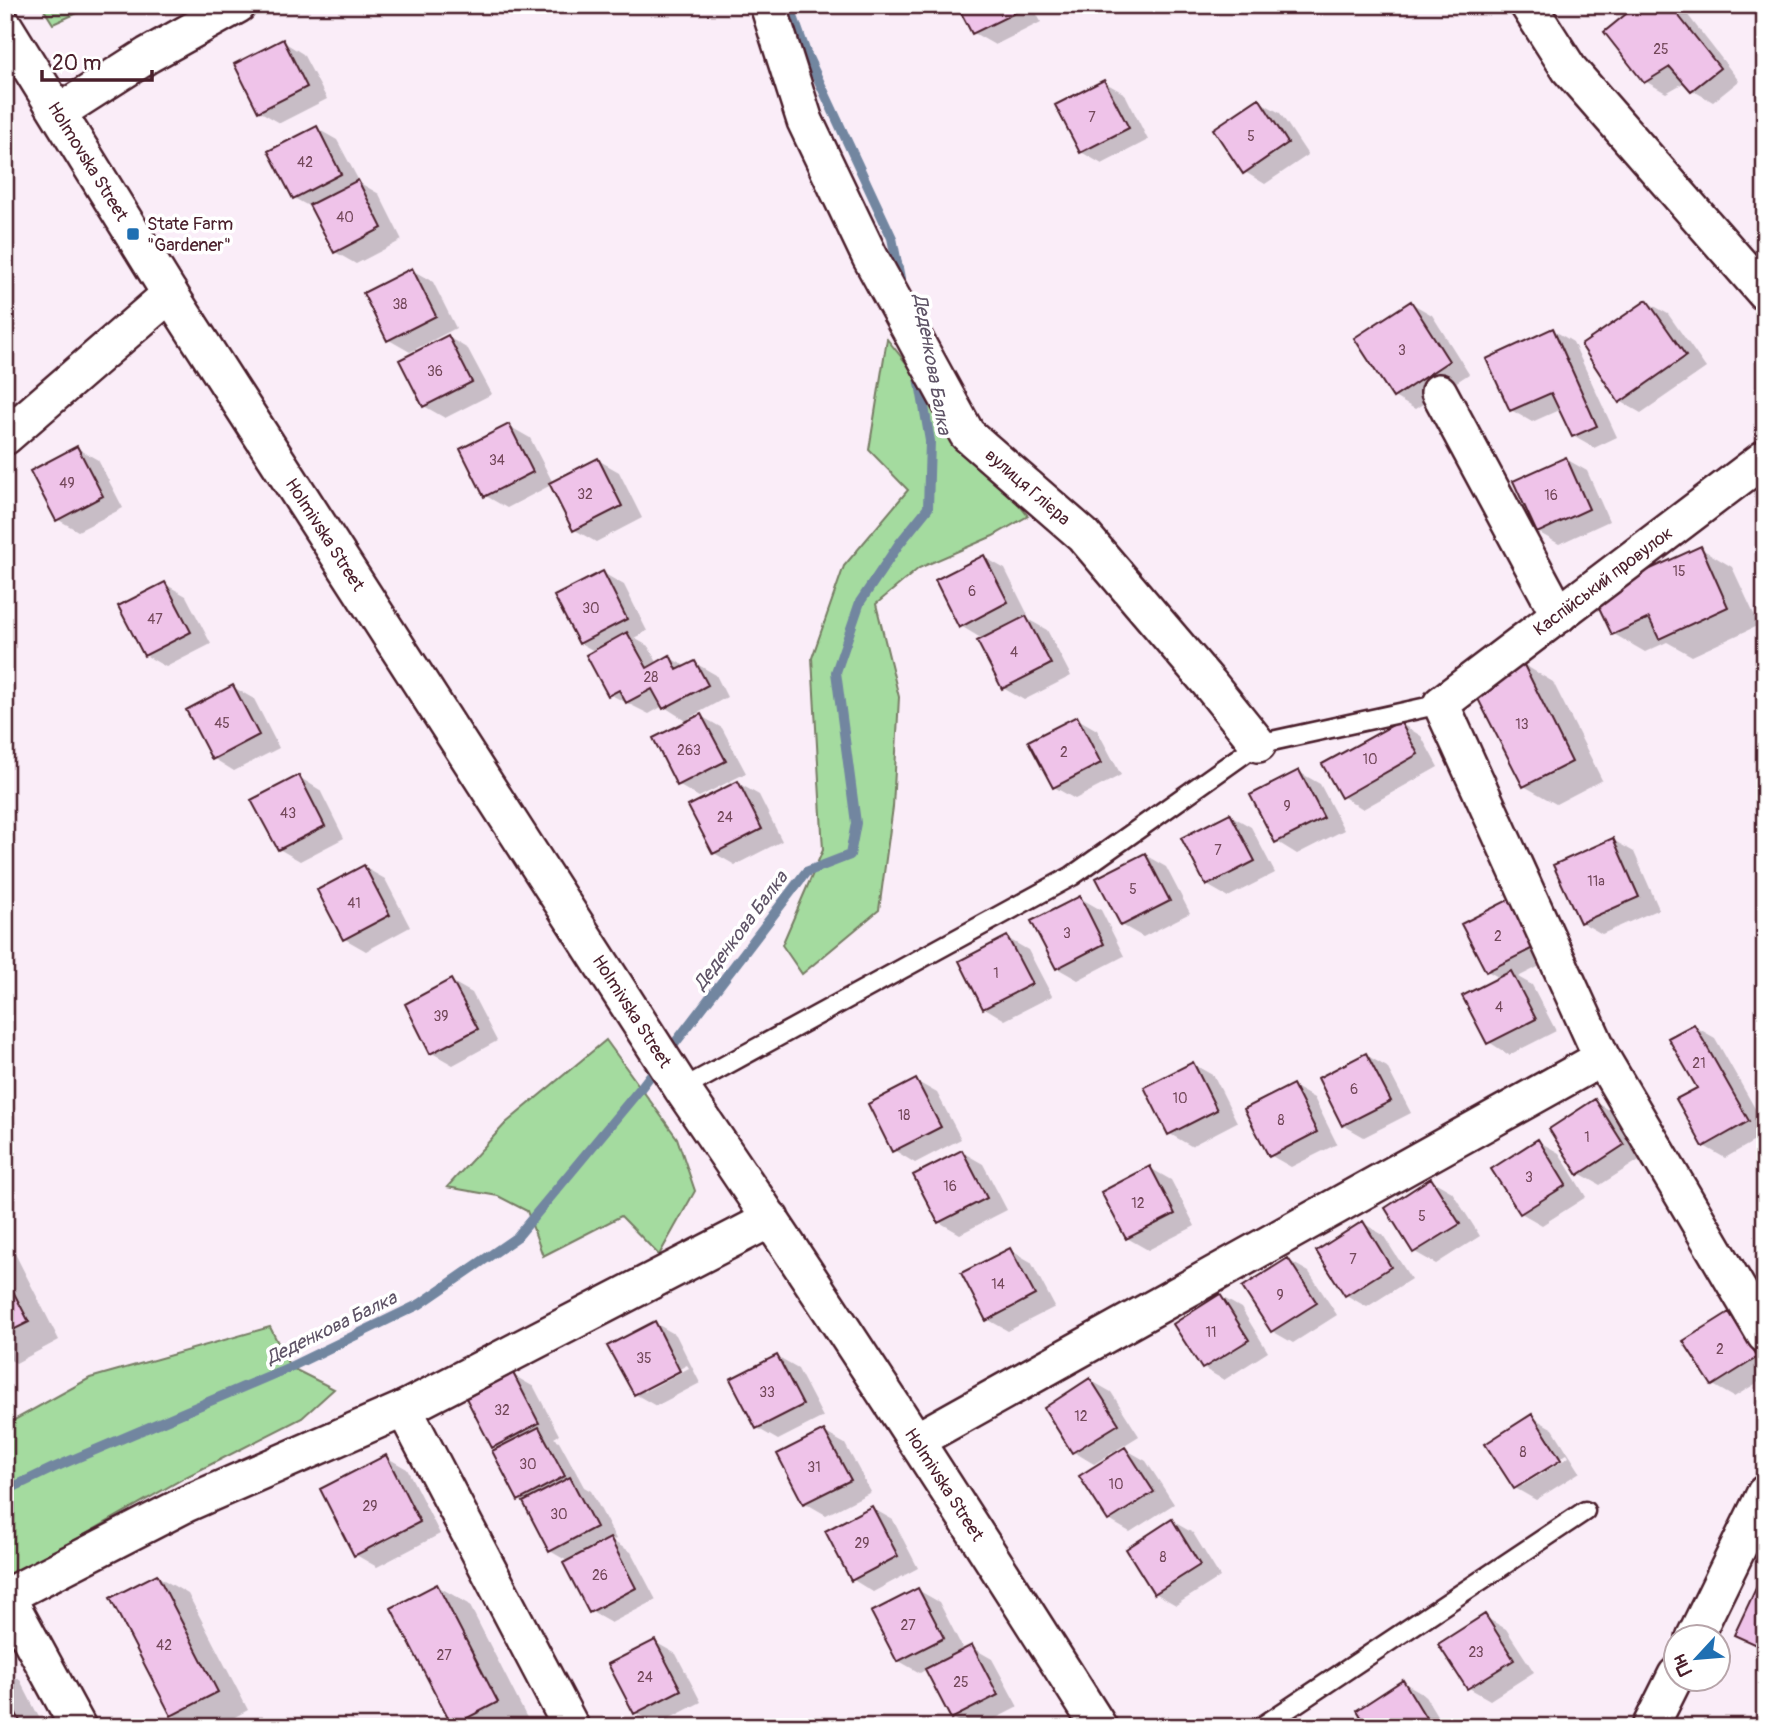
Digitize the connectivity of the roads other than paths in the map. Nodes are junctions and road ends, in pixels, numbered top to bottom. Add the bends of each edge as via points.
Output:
1 (238, 5) edge
2 (768, 5) edge
3 (1528, 5) edge
4 (5, 27) edge
5 (59, 112) junction
6 (1763, 289) edge
7 (170, 294) junction
8 (1439, 393) dead end
9 (5, 437) edge
10 (1765, 458) edge
11 (1559, 615) junction
12 (1441, 704) junction
13 (1258, 744) junction
14 (1602, 1058) junction
15 (682, 1089) junction
16 (771, 1219) junction
17 (1765, 1335) edge
18 (404, 1409) junction
19 (917, 1440) junction
20 (1765, 1493) edge
21 (1585, 1511) dead end
22 (6, 1595) edge
23 (1700, 1624) edge
24 (1666, 1694) edge
25 (78, 1727) edge
26 (570, 1727) edge
27 (1099, 1727) edge
28 (1261, 1727) edge
29 (1650, 1727) edge

1 - 5 street
2 - 13 street, вулиця Глієра via 805,121 870,257 967,434 1083,535
3 - 6 street via 1569,69
4 - 5 street, Holmovska Street
5 - 7 street, Holmovska Street
7 - 9 street
7 - 15 street, Holmivska Street
8 - 11 street
10 - 11 street, Каспійський провулок
11 - 12 street, Каспійський провулок
12 - 13 lane
12 - 14 street
13 - 15 lane via 1072,876
14 - 17 street
14 - 19 street
15 - 16 street, Holmivska Street
16 - 18 street
16 - 19 street, Holmivska Street
18 - 22 street via 186,1504
18 - 26 street
19 - 27 street, Holmivska Street
20 - 23 street
21 - 28 lane
22 - 25 street
24 - 29 street

